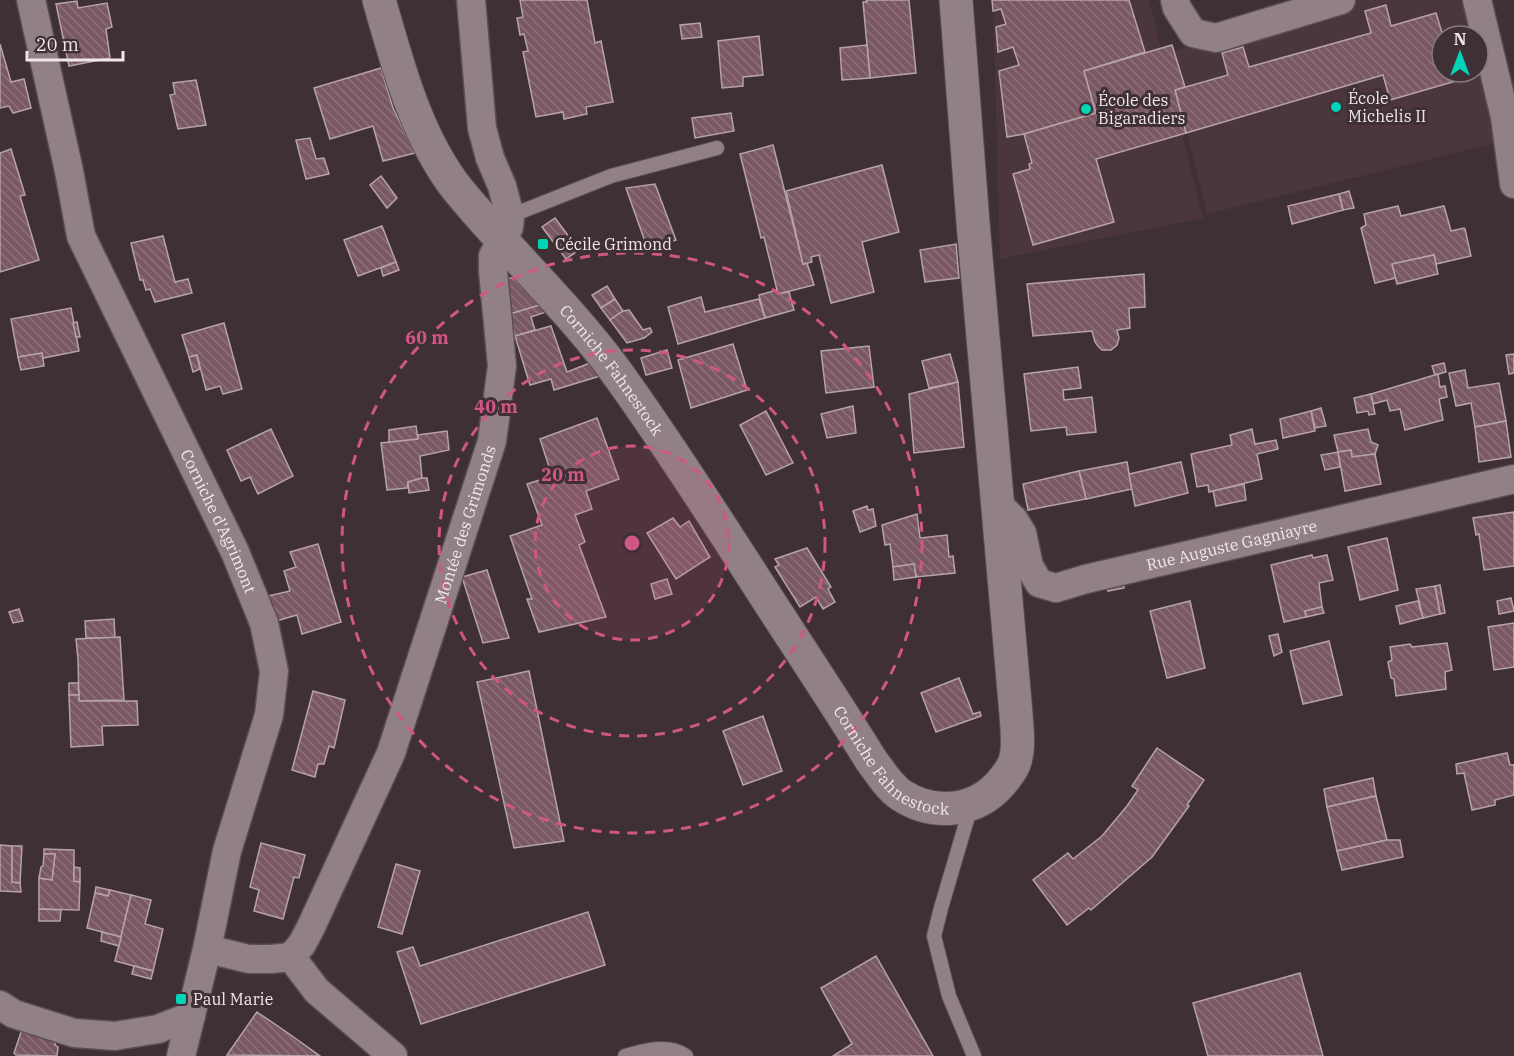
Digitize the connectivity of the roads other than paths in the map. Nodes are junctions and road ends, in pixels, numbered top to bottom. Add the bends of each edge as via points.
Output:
1 (30, 0) edge
2 (379, 0) edge
3 (471, 0) edge
4 (956, 0) edge
5 (1175, 0) edge
6 (1341, 0) edge
7 (1486, 2) edge
8 (717, 148) dead end
9 (1514, 184) edge
10 (506, 228) junction
11 (1514, 479) edge
12 (998, 504) junction
13 (971, 805) junction
14 (207, 949) junction
15 (291, 957) junction
16 (0, 1005) edge
17 (191, 1016) junction
18 (181, 1056) edge
19 (393, 1056) edge
20 (624, 1056) edge
21 (686, 1056) edge
22 (974, 1056) edge

1 - 14 street, Corniche d'Agrimont via 81,236 235,552 264,623 274,670 269,715 227,851
2 - 10 main road, Corniche Fahnestock via 429,144 476,212
3 - 10 street via 482,128 502,186
4 - 12 main road, Corniche Fahnestock
5 - 6 street via 1193,33 1216,38
7 - 9 street
8 - 10 lane via 611,176
10 - 13 main road, Corniche Fahnestock via 622,380 885,778 899,794 917,804 935,808
10 - 15 street, Montée des Grimonds via 493,256 502,366 492,441 391,753 311,927
11 - 12 street, Rue Auguste Gagniayre via 1056,588 1039,583 1029,566 1022,533
12 - 13 main road, Corniche Fahnestock via 1017,748 1008,775 994,791
13 - 22 lane via 934,936 949,996
14 - 15 street via 249,959
14 - 17 street, Corniche d'Agrimont
15 - 19 street via 317,991
16 - 17 street via 15,1014 75,1033 115,1036 158,1029
17 - 18 street, Corniche d'Agrimont
20 - 21 lane via 654,1048

